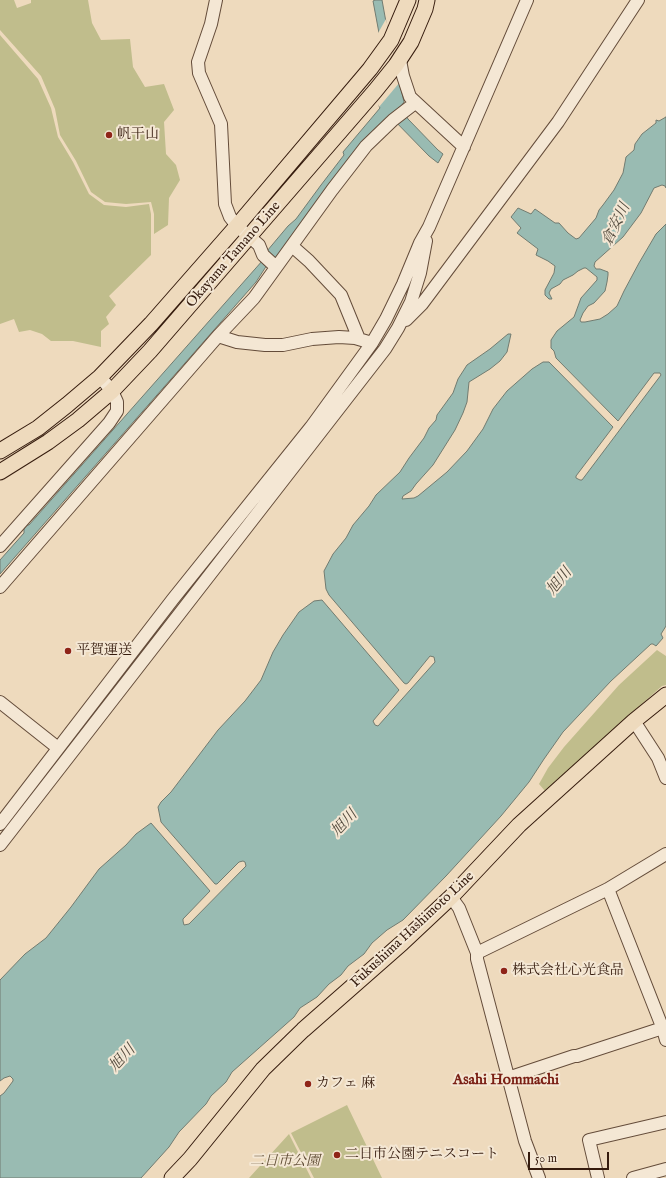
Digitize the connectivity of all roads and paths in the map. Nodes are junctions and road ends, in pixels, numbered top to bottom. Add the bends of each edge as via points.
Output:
1 (216, 0) edge
2 (408, 0) edge
3 (427, 0) edge
4 (527, 0) edge
5 (638, 0) edge
6 (398, 62) junction
7 (415, 103) junction
8 (464, 147) junction
9 (237, 226) junction
10 (429, 227) junction
11 (250, 236) junction
12 (292, 246) junction
13 (274, 265) junction
14 (398, 328) junction
15 (218, 336) junction
16 (359, 339) junction
17 (372, 343) junction
18 (100, 377) junction
19 (112, 391) junction
20 (0, 451) edge
21 (0, 472) edge
22 (0, 546) edge
23 (0, 587) edge
24 (666, 695) edge
25 (0, 702) edge
26 (634, 721) junction
27 (58, 748) junction
28 (666, 778) edge
29 (0, 824) edge
30 (0, 845) edge
31 (666, 854) edge
32 (608, 889) junction
33 (452, 897) junction
34 (477, 953) junction
35 (665, 1032) edge
36 (508, 1078) junction
37 (666, 1122) edge
38 (666, 1169) edge
39 (172, 1178) edge
40 (539, 1178) edge
41 (598, 1178) edge
42 (633, 1178) edge

1 - 9 street via 198,62 199,73 221,124 225,204
2 - 9 main road, Okayama Tamano Line via 391,40 370,69
3 - 6 main road, Okayama Tamano Line via 411,42
4 - 8 street
5 - 14 street via 558,122 422,304
6 - 7 street via 408,93
6 - 11 main road, Okayama Tamano Line
7 - 8 street
7 - 12 street via 366,146
8 - 10 street
9 - 11 street
9 - 18 main road, Okayama Tamano Line via 151,324
10 - 14 street via 420,273 411,302
10 - 17 street
11 - 13 street via 263,255
11 - 19 main road, Okayama Tamano Line
12 - 13 street
12 - 16 street via 341,296
13 - 15 street via 254,298
14 - 30 street via 352,393
15 - 16 street via 237,342 265,345 339,337
15 - 23 street
16 - 17 street
17 - 27 street via 311,427
18 - 19 street
18 - 20 main road, Okayama Tamano Line via 38,428
19 - 21 main road, Okayama Tamano Line via 48,442
19 - 22 street via 117,402 117,411 109,423
24 - 26 main road, Fukushima Hashimoto Line
25 - 27 street
26 - 28 street via 658,758
26 - 33 main road, Fukushima Hashimoto Line via 519,825
27 - 29 street
31 - 32 street
32 - 34 street
32 - 35 street
33 - 34 street
33 - 39 main road, Fukushima Hashimoto Line via 263,1069
34 - 36 street
35 - 36 street
36 - 40 street via 524,1141
37 - 41 street via 589,1140
38 - 42 street

